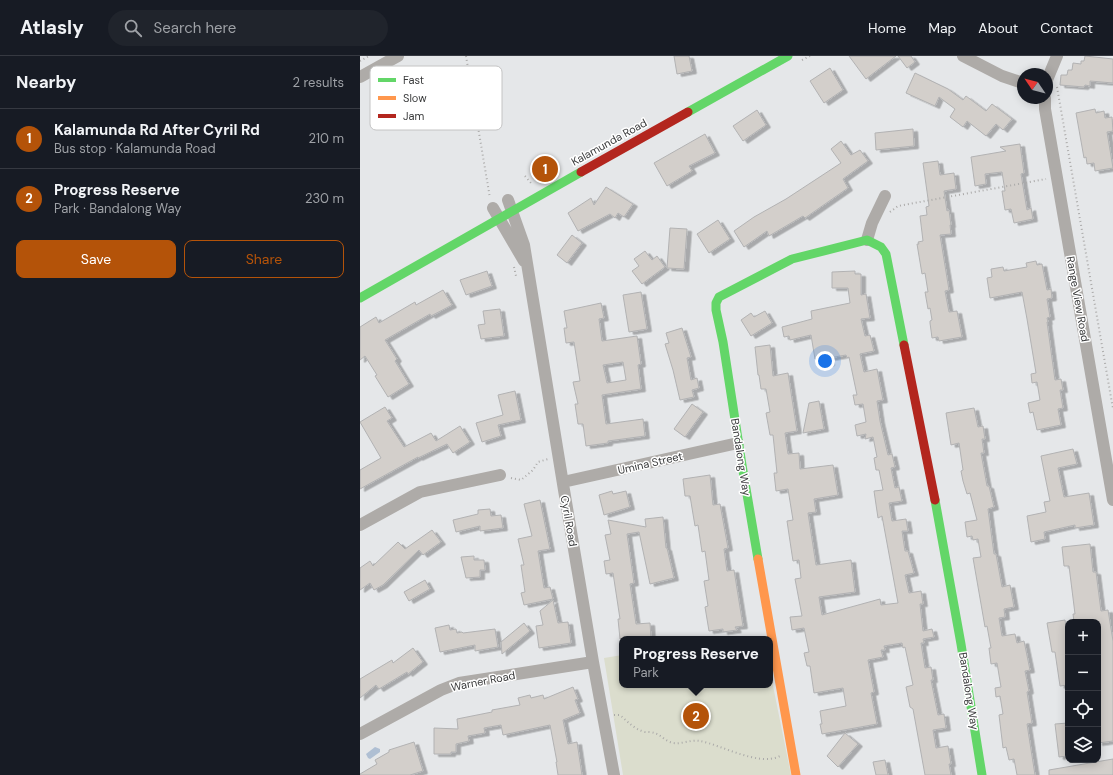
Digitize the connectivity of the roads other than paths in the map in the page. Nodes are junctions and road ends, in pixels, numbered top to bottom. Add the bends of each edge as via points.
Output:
1 (398, 56) edge
2 (788, 56) edge
3 (963, 56) edge
4 (1057, 56) edge
5 (380, 66) edge
6 (370, 71) edge
7 (360, 77) edge
8 (1053, 77) edge
9 (1017, 81) edge
10 (1045, 104) edge
11 (885, 196) dead end
12 (512, 203) junction
13 (492, 210) junction
14 (868, 240) junction
15 (527, 267) junction
16 (360, 298) edge
17 (738, 443) junction
18 (500, 475) road end
19 (562, 482) junction
20 (1113, 500) edge
21 (360, 525) edge
22 (771, 636) edge
23 (773, 645) edge
24 (593, 662) junction
25 (360, 734) edge
26 (614, 775) edge
27 (796, 775) edge
28 (982, 775) edge

1 - 5 street
2 - 12 street, Kalamunda Road
3 - 9 street
4 - 8 street
6 - 7 street
10 - 20 street, Range View Road
11 - 14 street via 872,223
12 - 13 street, Kalamunda Road
12 - 15 street, Cyril Road via 524,245
13 - 15 street, Cyril Road
13 - 16 street, Kalamunda Road
14 - 17 street, Bandalong Way via 792,259 719,298 716,310
14 - 28 street, Bandalong Way via 881,247 886,254 934,492
15 - 19 street, Cyril Road
17 - 19 street, Umina Street
17 - 22 street, Bandalong Way
18 - 21 street via 420,492
19 - 24 street, Cyril Road
23 - 27 street, Bandalong Way
24 - 25 street, Warner Road via 459,683
24 - 26 street, Cyril Road

